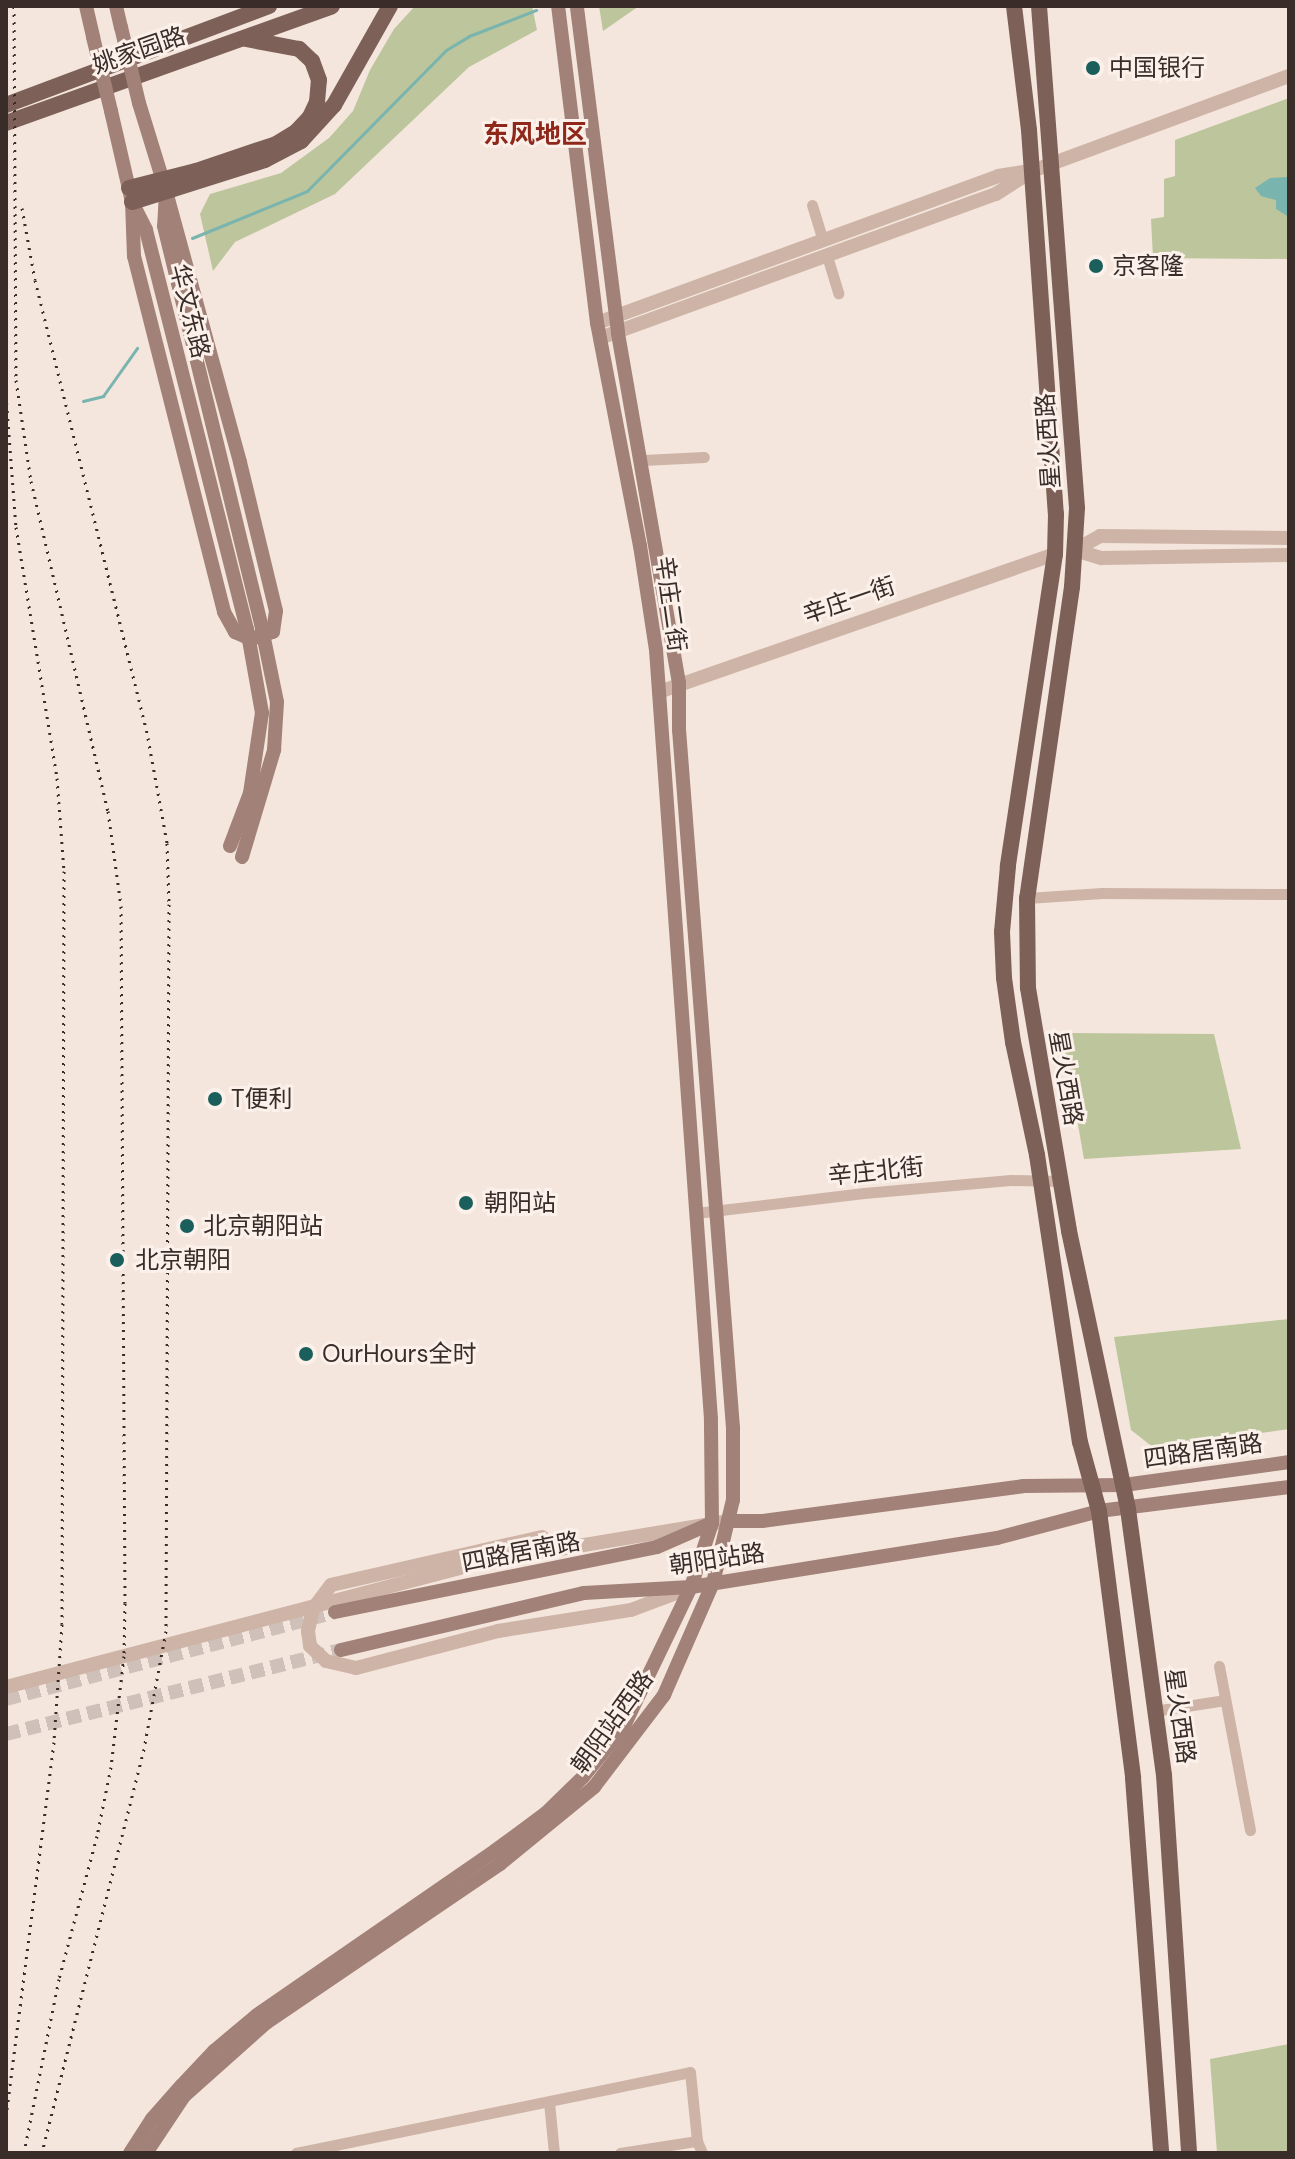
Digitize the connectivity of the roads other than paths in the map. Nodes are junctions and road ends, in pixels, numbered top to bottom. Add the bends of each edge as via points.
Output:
1 (86, 6) edge
2 (116, 6) edge
3 (248, 6) edge
4 (269, 6) edge
5 (332, 6) edge
6 (390, 6) edge
7 (558, 6) edge
8 (577, 6) edge
9 (1014, 6) edge
10 (1039, 6) edge
11 (235, 19) junction
12 (245, 38) junction
13 (1289, 76) edge
14 (6, 105) edge
15 (6, 123) edge
16 (1053, 162) junction
17 (1032, 171) junction
18 (162, 186) junction
19 (131, 195) junction
20 (812, 205) dead end
21 (822, 238) junction
22 (827, 256) junction
23 (838, 293) dead end
24 (616, 316) junction
25 (599, 330) junction
26 (618, 332) junction
27 (704, 457) dead end
28 (643, 460) junction
29 (1289, 538) edge
30 (1075, 550) junction
31 (1055, 554) junction
32 (1289, 555) edge
33 (255, 629) junction
34 (679, 683) junction
35 (659, 692) junction
36 (230, 846) dead end
37 (242, 857) dead end
38 (1289, 894) edge
39 (1027, 898) junction
40 (1041, 1180) junction
41 (1061, 1181) junction
42 (718, 1211) junction
43 (696, 1213) junction
44 (1289, 1462) edge
45 (1124, 1485) junction
46 (1289, 1487) edge
47 (1093, 1488) junction
48 (1128, 1509) junction
49 (1099, 1511) junction
50 (728, 1521) junction
51 (712, 1523) junction
52 (542, 1537) dead end
53 (713, 1583) junction
54 (691, 1587) junction
55 (335, 1612) tunnel mouth
56 (341, 1650) tunnel mouth
57 (1219, 1666) dead end
58 (6, 1687) edge
59 (1225, 1700) junction
60 (1154, 1711) junction
61 (1250, 1830) dead end
62 (549, 2102) junction
63 (699, 2147) edge
64 (130, 2153) edge
65 (146, 2153) edge
66 (296, 2153) edge
67 (554, 2153) edge
68 (620, 2153) edge
69 (1161, 2153) edge
70 (1189, 2153) edge

1 - 19 main road, 华文东路, bridge
2 - 18 main road, 华文东路, bridge
3 - 11 main road
4 - 11 main road, 姚家园路
5 - 12 main road, 姚家园路
6 - 18 main road via 334,105 301,141 265,160
7 - 25 main road, 辛庄二街
8 - 24 main road, 辛庄二街
9 - 17 main road, 星火西路
10 - 16 main road, 星火西路
11 - 14 main road, 姚家园路
12 - 15 main road, 姚家园路
12 - 18 main road via 299,49 312,61 319,80 310,117 276,144
13 - 16 street
16 - 17 street
16 - 30 main road, 星火西路 via 1077,508
17 - 21 street via 998,176
17 - 22 street via 996,194
17 - 31 main road, 星火西路
18 - 19 main road
18 - 19 main road via 276,611 273,632 251,639 235,632 224,612 134,256
18 - 33 main road, 华文东路 via 164,226
19 - 33 main road, 华文东路 via 146,230
20 - 21 street
21 - 24 street
22 - 23 street
22 - 26 street
24 - 25 street
24 - 26 main road, 辛庄二街
25 - 26 street
25 - 35 main road, 辛庄二街 via 640,546
26 - 28 main road, 辛庄二街
27 - 28 street
28 - 34 main road, 辛庄二街
29 - 30 street via 1100,536
30 - 31 street
30 - 32 street via 1102,558
30 - 39 main road, 星火西路
31 - 34 street, 辛庄一街
31 - 40 main road, 星火西路 via 1002,932 1009,1018
33 - 36 main road, bridge via 262,713 250,793
33 - 37 main road, bridge via 277,702 274,750
34 - 35 street, 辛庄一街
34 - 42 main road, 辛庄二街
35 - 43 main road, 辛庄二街
38 - 39 street
39 - 41 main road, 星火西路 via 1029,999
40 - 41 street, 辛庄北街
40 - 42 street, 辛庄北街
40 - 47 main road, 星火西路 via 1080,1442
41 - 45 main road, 星火西路
42 - 43 street, 辛庄北街
42 - 50 main road, 朝阳站西路 via 733,1428
43 - 51 main road, 朝阳站西路 via 711,1419
44 - 45 main road, 四路居南路
45 - 47 main road, 朝阳站路
45 - 48 main road, 星火西路
46 - 48 main road, 朝阳站路
47 - 49 main road, 星火西路
47 - 50 main road, 朝阳站路 via 1023,1486 762,1521
48 - 49 main road, 朝阳站路
48 - 60 main road, 星火西路
49 - 53 main road, 朝阳站路 via 997,1538
49 - 69 main road, 星火西路 via 1133,1778
50 - 51 street, 朝阳站路
50 - 53 main road, 朝阳站西路
51 - 54 main road, 朝阳站西路
51 - 55 main road, 四路居南路 via 657,1547
51 - 58 street, 朝阳站路 via 481,1562
52 - 54 street via 331,1585 313,1609 310,1646 326,1661 356,1668 498,1631 631,1610
53 - 54 main road, 朝阳站路
53 - 65 main road, 朝阳站西路 via 664,1695 594,1787 500,1864 266,2023 184,2096
54 - 56 main road, 朝阳站路 via 584,1593
54 - 64 main road, 朝阳站西路 via 624,1726 583,1777 546,1813 257,2015 182,2085
57 - 59 street
59 - 60 street
59 - 61 street
60 - 70 main road, 星火西路 via 1164,1775
62 - 63 street via 690,2072
62 - 66 street
62 - 67 street
63 - 68 street

